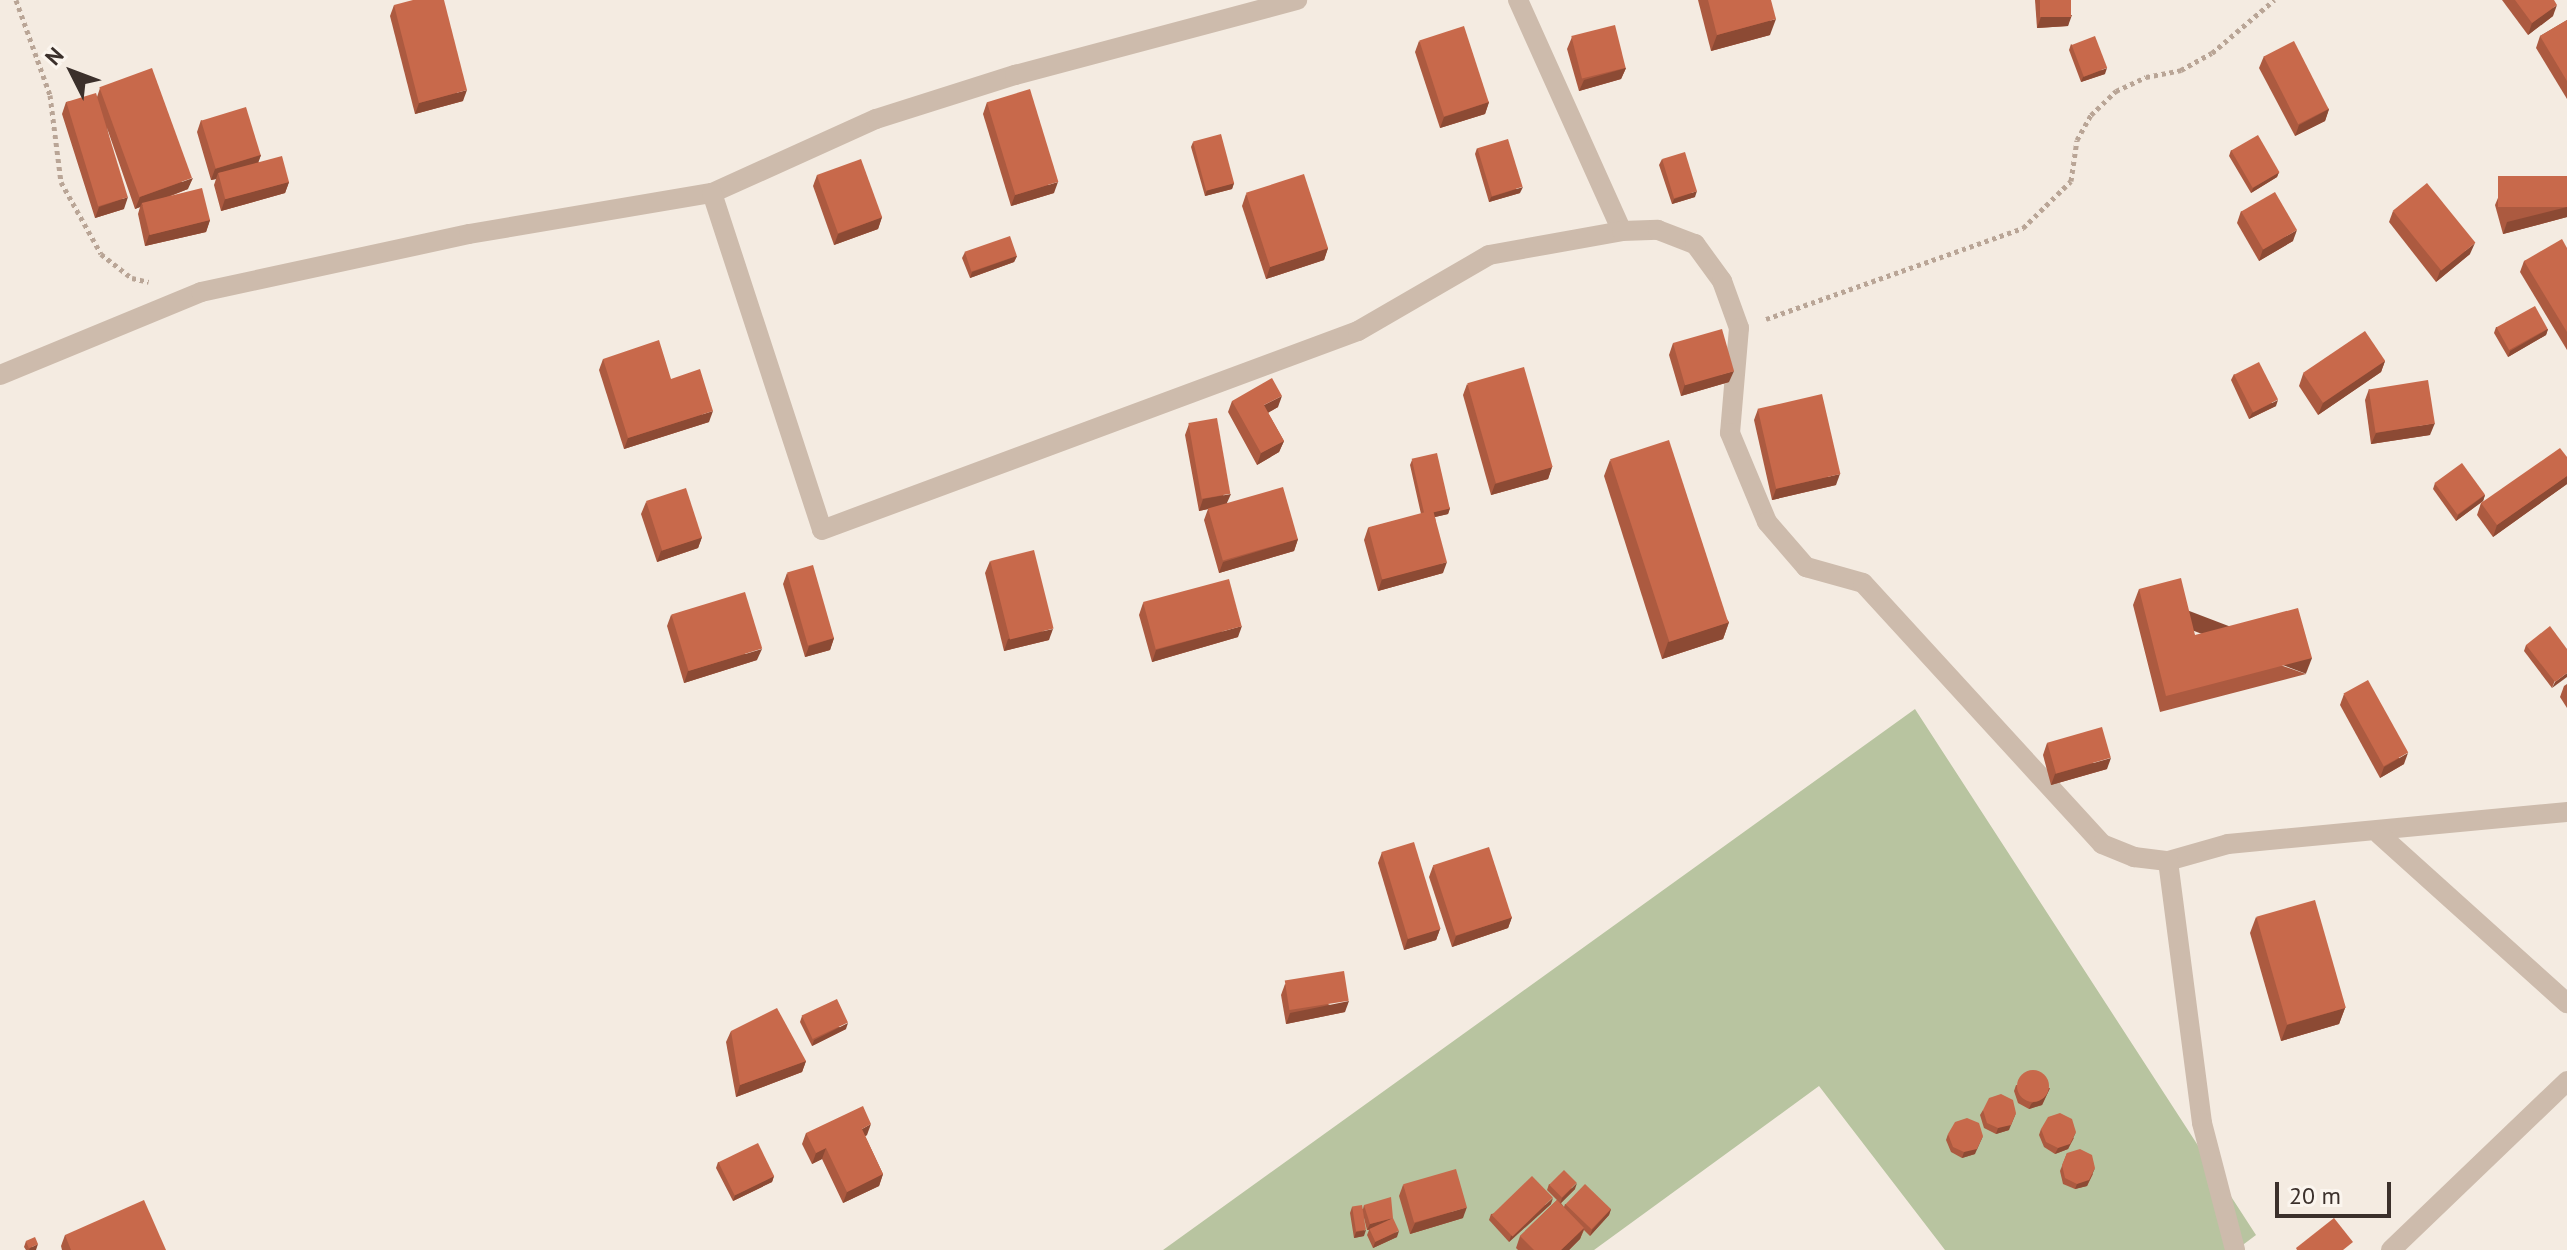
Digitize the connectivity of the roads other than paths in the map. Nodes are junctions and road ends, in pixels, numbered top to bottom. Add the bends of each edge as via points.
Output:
1 (1297, 0) edge
2 (1518, 0) edge
3 (712, 193) junction
4 (1622, 231) junction
5 (0, 375) edge
6 (2567, 812) edge
7 (2379, 834) junction
8 (2168, 861) junction
9 (2567, 1003) edge
10 (2567, 1081) edge
11 (2235, 1250) edge
12 (2391, 1250) edge

1 - 3 street via 1015,75 876,119
2 - 4 street
3 - 4 street via 822,530 1358,331 1489,255
3 - 5 street via 469,234 201,292
4 - 8 street via 1658,230 1695,244 1722,281 1739,328 1730,433 1767,522 1806,567 1863,583 2102,844 2134,857
6 - 7 street
7 - 8 street via 2228,844
7 - 9 street
8 - 11 street via 2202,1123
10 - 12 street

